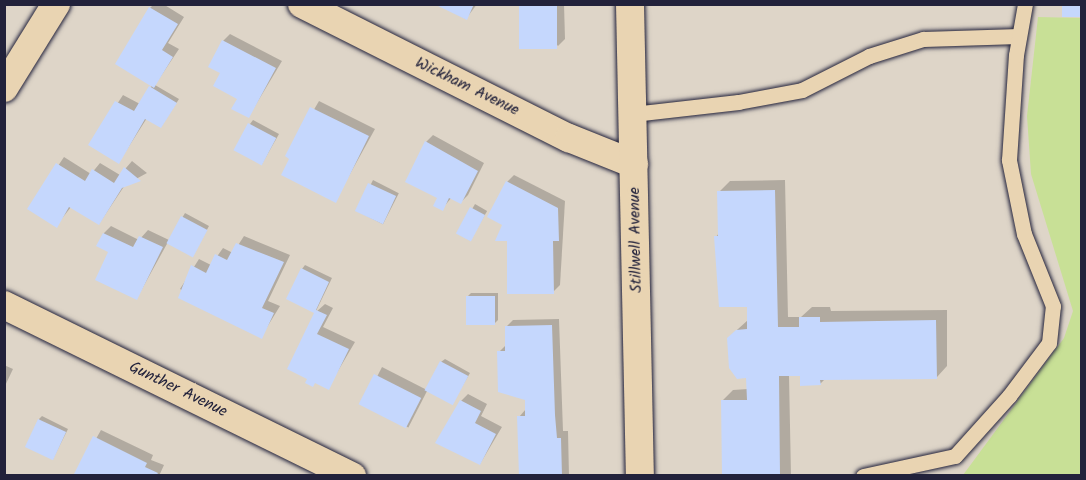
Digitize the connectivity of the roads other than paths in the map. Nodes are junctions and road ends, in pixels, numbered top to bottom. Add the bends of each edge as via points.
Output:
1 (56, 4) edge
2 (302, 4) edge
3 (630, 4) edge
4 (1024, 4) edge
5 (1019, 36) junction
6 (4, 88) edge
7 (633, 114) junction
8 (634, 164) junction
9 (4, 305) edge
10 (352, 476) edge
11 (640, 476) edge
12 (863, 476) edge

1 - 6 street
2 - 8 street, Wickham Avenue via 569,138
3 - 7 street, Stillwell Avenue
4 - 5 lane
5 - 7 lane via 923,39 869,56 802,90
5 - 12 lane via 1010,160 1024,234 1053,306 1049,343 1009,396 955,456
7 - 8 street, Stillwell Avenue
8 - 11 street, Stillwell Avenue
9 - 10 street, Gunther Avenue

